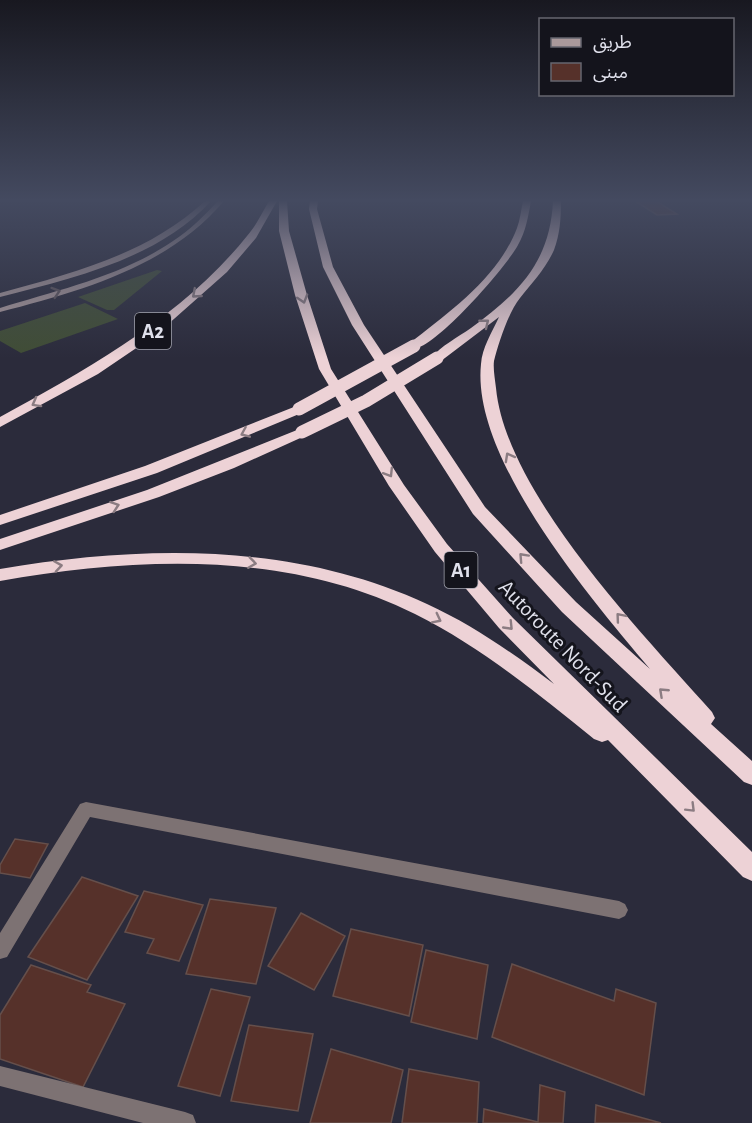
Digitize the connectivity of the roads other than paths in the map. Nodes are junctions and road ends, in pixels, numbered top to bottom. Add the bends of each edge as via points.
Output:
1 (124, 253) edge
2 (158, 253) edge
3 (238, 253) edge
4 (291, 253) edge
5 (324, 253) edge
6 (508, 253) edge
7 (546, 253) edge
8 (0, 295) edge
9 (514, 297) junction
10 (0, 310) edge
11 (0, 423) edge
12 (0, 520) edge
13 (0, 545) edge
14 (0, 575) edge
15 (752, 775) edge
16 (664, 780) junction
17 (752, 869) edge
18 (619, 910) dead end
19 (0, 950) edge
20 (0, 1076) edge
21 (185, 1123) edge

1 - 8 main road
10 -> 2 main road via 109,275
3 -> 11 highway, A2 via 153,331 93,371
4 -> 16 highway, Autoroute Nord-Sud / A1 via 325,369 397,486 441,548 506,623
15 -> 5 highway, Autoroute Nord-Sud / A1 via 569,607 479,510 358,325
6 -> 12 highway, bridge via 462,307 414,346 299,409 145,471
7 - 9 highway via 531,279
13 -> 9 highway, bridge via 191,480 302,432 366,401 437,358
15 -> 9 highway via 552,532 503,446 490,399 487,364
14 -> 16 highway via 87,561 220,559 350,581 407,603 473,637
16 -> 17 highway, Autoroute Nord-Sud / A1
18 - 19 street via 86,809
20 - 21 street

